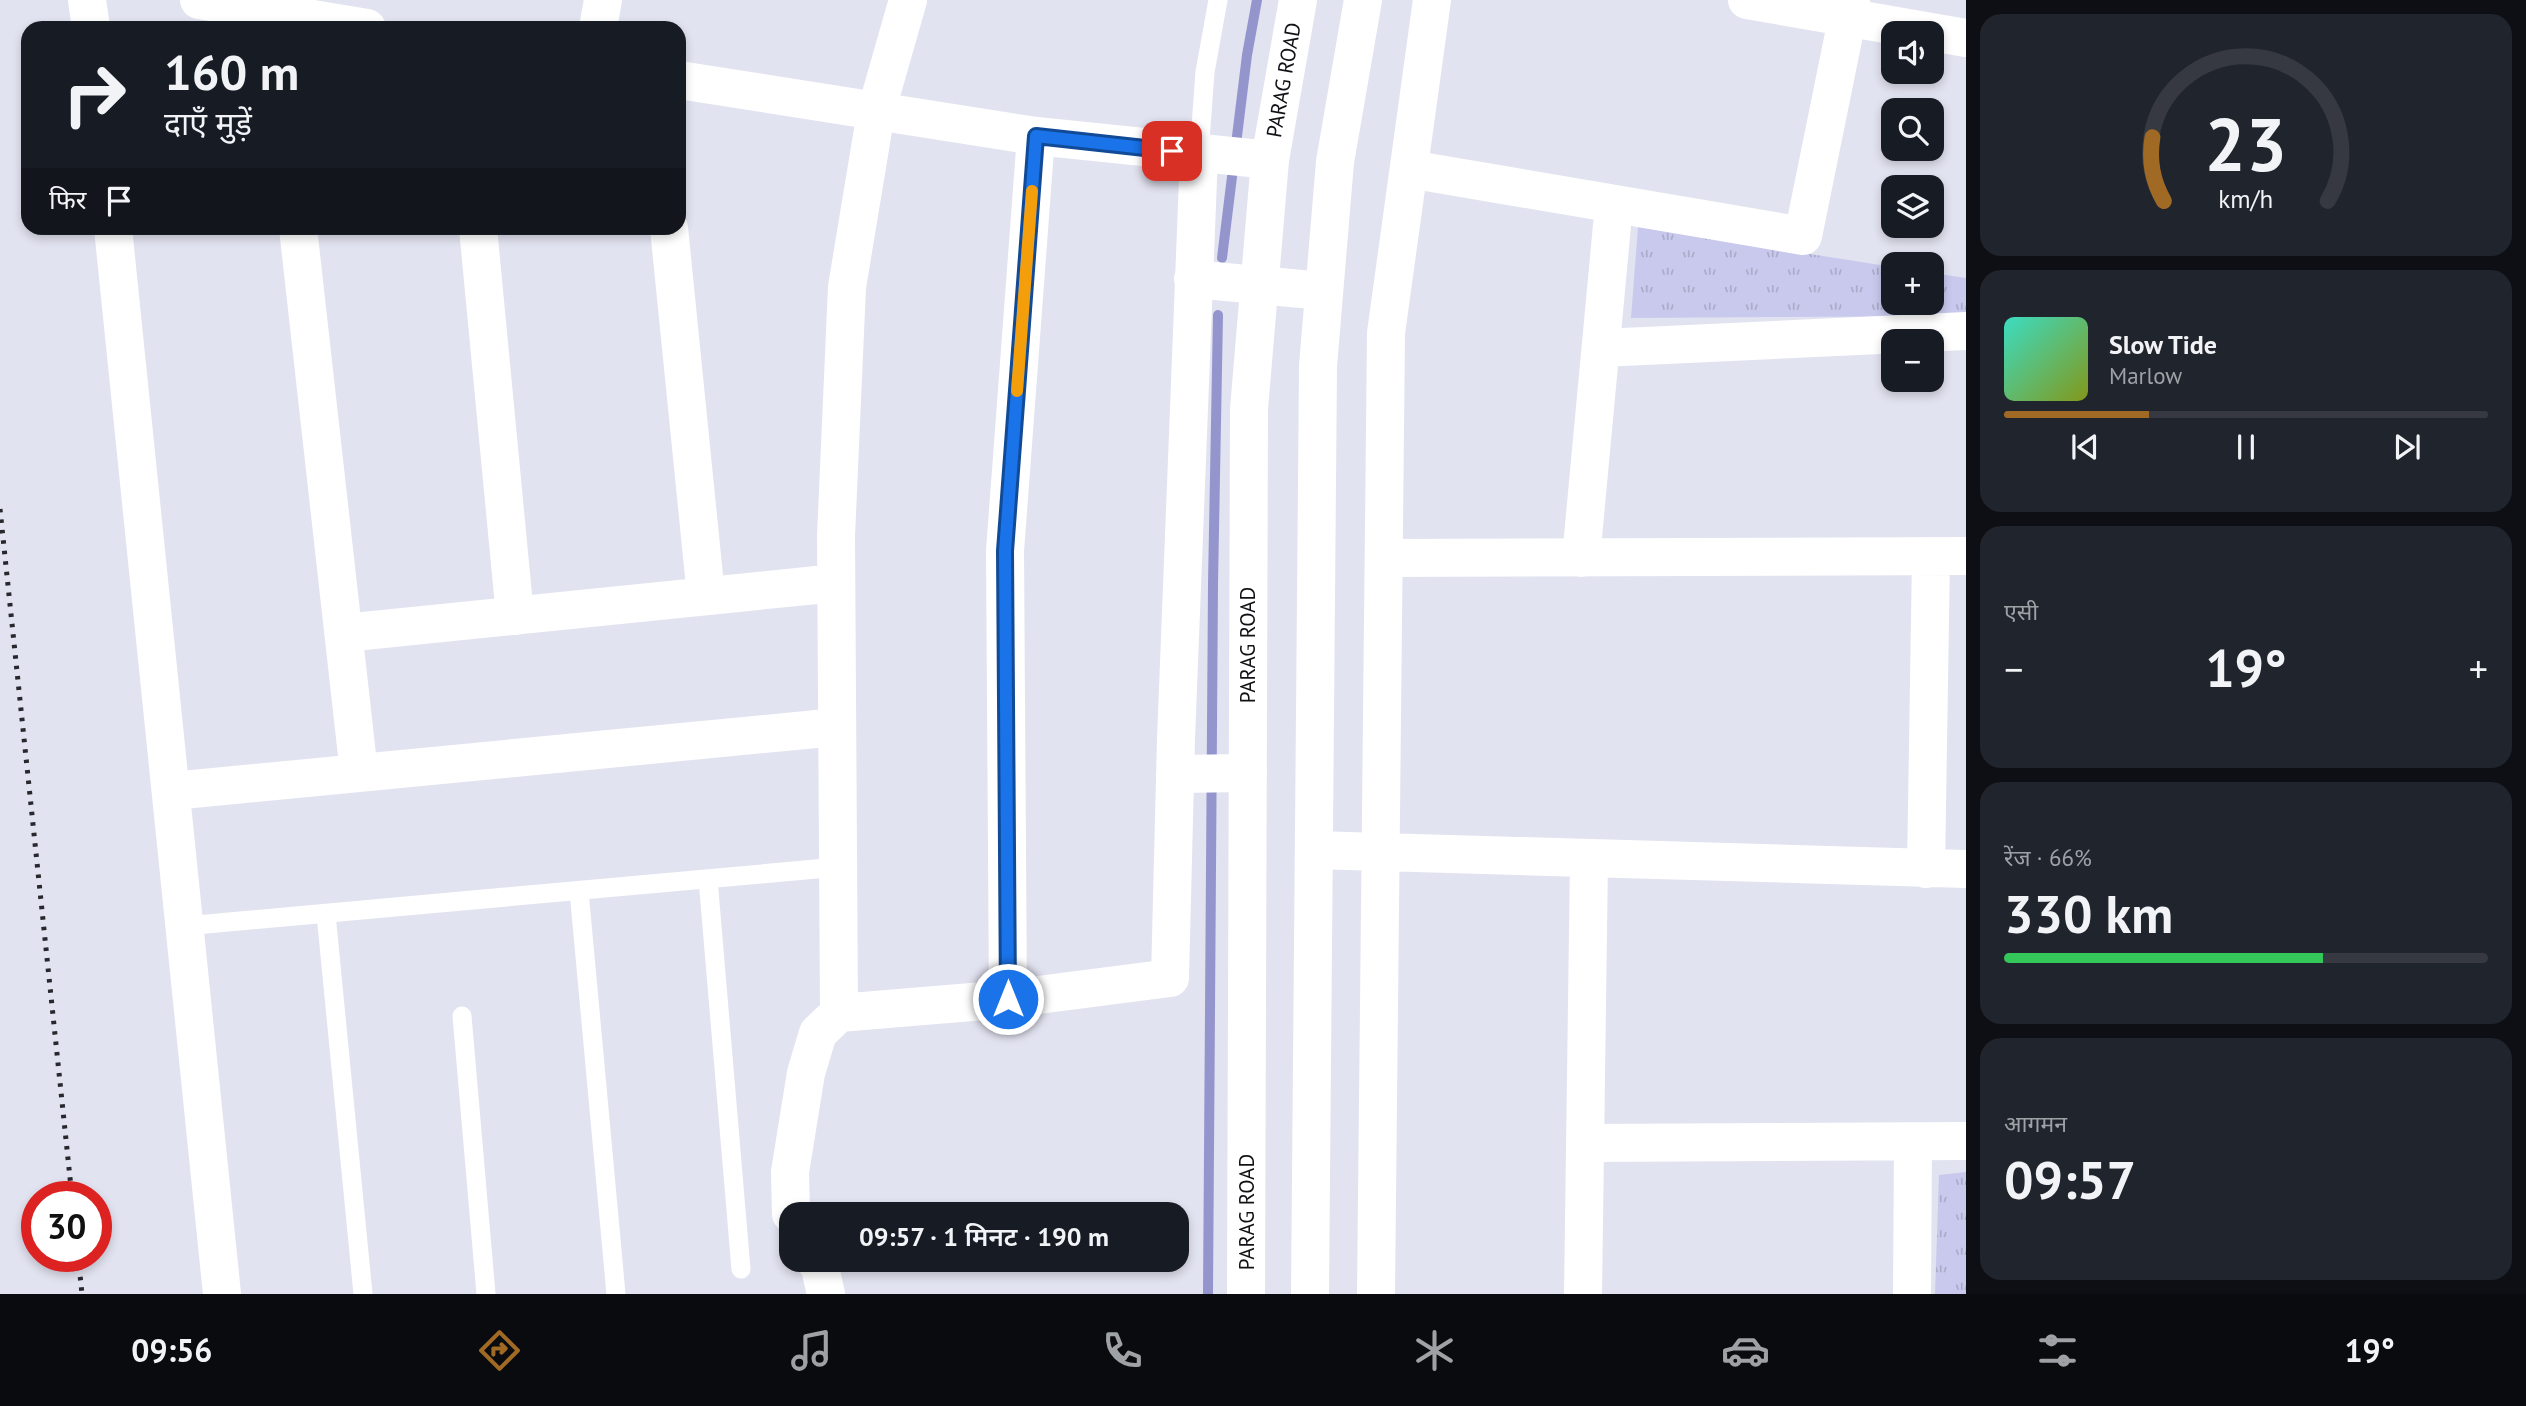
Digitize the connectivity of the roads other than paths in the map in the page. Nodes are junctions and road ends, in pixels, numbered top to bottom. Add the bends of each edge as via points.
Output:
1 (87, 0) edge
2 (199, 0) edge
3 (603, 0) edge
4 (908, 0) edge
5 (1218, 0) edge
6 (1298, 0) edge
7 (1363, 0) edge
8 (1432, 0) edge
9 (1747, 0) edge
10 (1849, 9) edge
11 (354, 18) edge
12 (275, 20) edge
13 (89, 21) edge
14 (599, 21) edge
15 (1966, 38) edge
16 (686, 81) edge
17 (876, 112) junction
18 (1036, 136) junction
19 (1199, 154) junction
20 (1270, 160) junction
21 (1409, 169) junction
22 (1614, 204) junction
23 (114, 235) edge
24 (299, 235) edge
25 (479, 235) edge
26 (670, 235) edge
27 (1193, 279) junction
28 (1260, 285) junction
29 (1324, 291) junction
30 (1966, 331) edge
31 (1601, 348) junction
32 (1948, 556) edge
33 (1384, 558) junction
34 (1581, 558) junction
35 (836, 583) junction
36 (706, 596) junction
37 (515, 615) junction
38 (344, 633) junction
39 (837, 727) junction
40 (359, 773) junction
41 (1248, 773) junction
42 (1175, 774) junction
43 (172, 791) junction
44 (1314, 850) junction
45 (1381, 852) junction
46 (1589, 859) junction
47 (838, 867) junction
48 (1926, 869) junction
49 (1966, 869) edge
50 (708, 879) junction
51 (579, 891) junction
52 (326, 914) junction
53 (185, 926) junction
54 (1008, 999) junction
55 (839, 1013) junction
56 (462, 1016) dead end
57 (1966, 1141) edge
58 (1913, 1142) junction
59 (1585, 1143) junction
60 (791, 1202) edge
61 (741, 1269) dead end
62 (821, 1272) edge
63 (222, 1294) edge
64 (363, 1294) edge
65 (486, 1294) edge
66 (616, 1294) edge
67 (826, 1294) edge
68 (1247, 1294) edge
69 (1310, 1294) edge
70 (1376, 1294) edge
71 (1583, 1294) edge
72 (1912, 1294) edge

1 - 13 street
2 - 12 street
3 - 14 street
4 - 17 street
5 - 19 lane via 1205,72
6 - 20 street, PARAG ROAD
7 - 29 street via 1335,162
8 - 21 street
9 - 10 street
10 - 15 street
10 - 22 street via 1803,236
11 - 12 street
16 - 17 street
17 - 18 street
17 - 35 street via 847,287
18 - 19 street
18 - 54 street via 1005,551
19 - 20 street
19 - 27 street
20 - 28 street, PARAG ROAD
21 - 22 street
21 - 33 street via 1386,333
22 - 31 street
23 - 43 street
24 - 38 street
25 - 37 street
26 - 36 street
27 - 28 street
27 - 42 street
28 - 29 street
28 - 41 street, PARAG ROAD via 1249,409
29 - 44 street via 1318,366
30 - 31 street
31 - 34 street
32 - 34 street
32 - 48 street
33 - 34 street
33 - 45 street
35 - 36 street
35 - 39 street
36 - 37 street
37 - 38 street
38 - 40 street
39 - 40 street
39 - 47 street
40 - 43 street
41 - 42 street
41 - 68 street, PARAG ROAD
42 - 54 street via 1170,978
43 - 53 street
44 - 45 street
44 - 69 street
45 - 46 street
45 - 70 street
46 - 48 street
46 - 59 street
47 - 50 lane
47 - 55 street
48 - 49 street
50 - 51 lane
50 - 61 lane
51 - 52 lane
51 - 66 lane
52 - 53 lane
52 - 64 lane
53 - 63 street
54 - 55 street
55 - 60 street via 818,1033 806,1073 790,1172
56 - 65 lane
57 - 58 street
58 - 59 street
58 - 72 street
59 - 71 street
62 - 67 street

